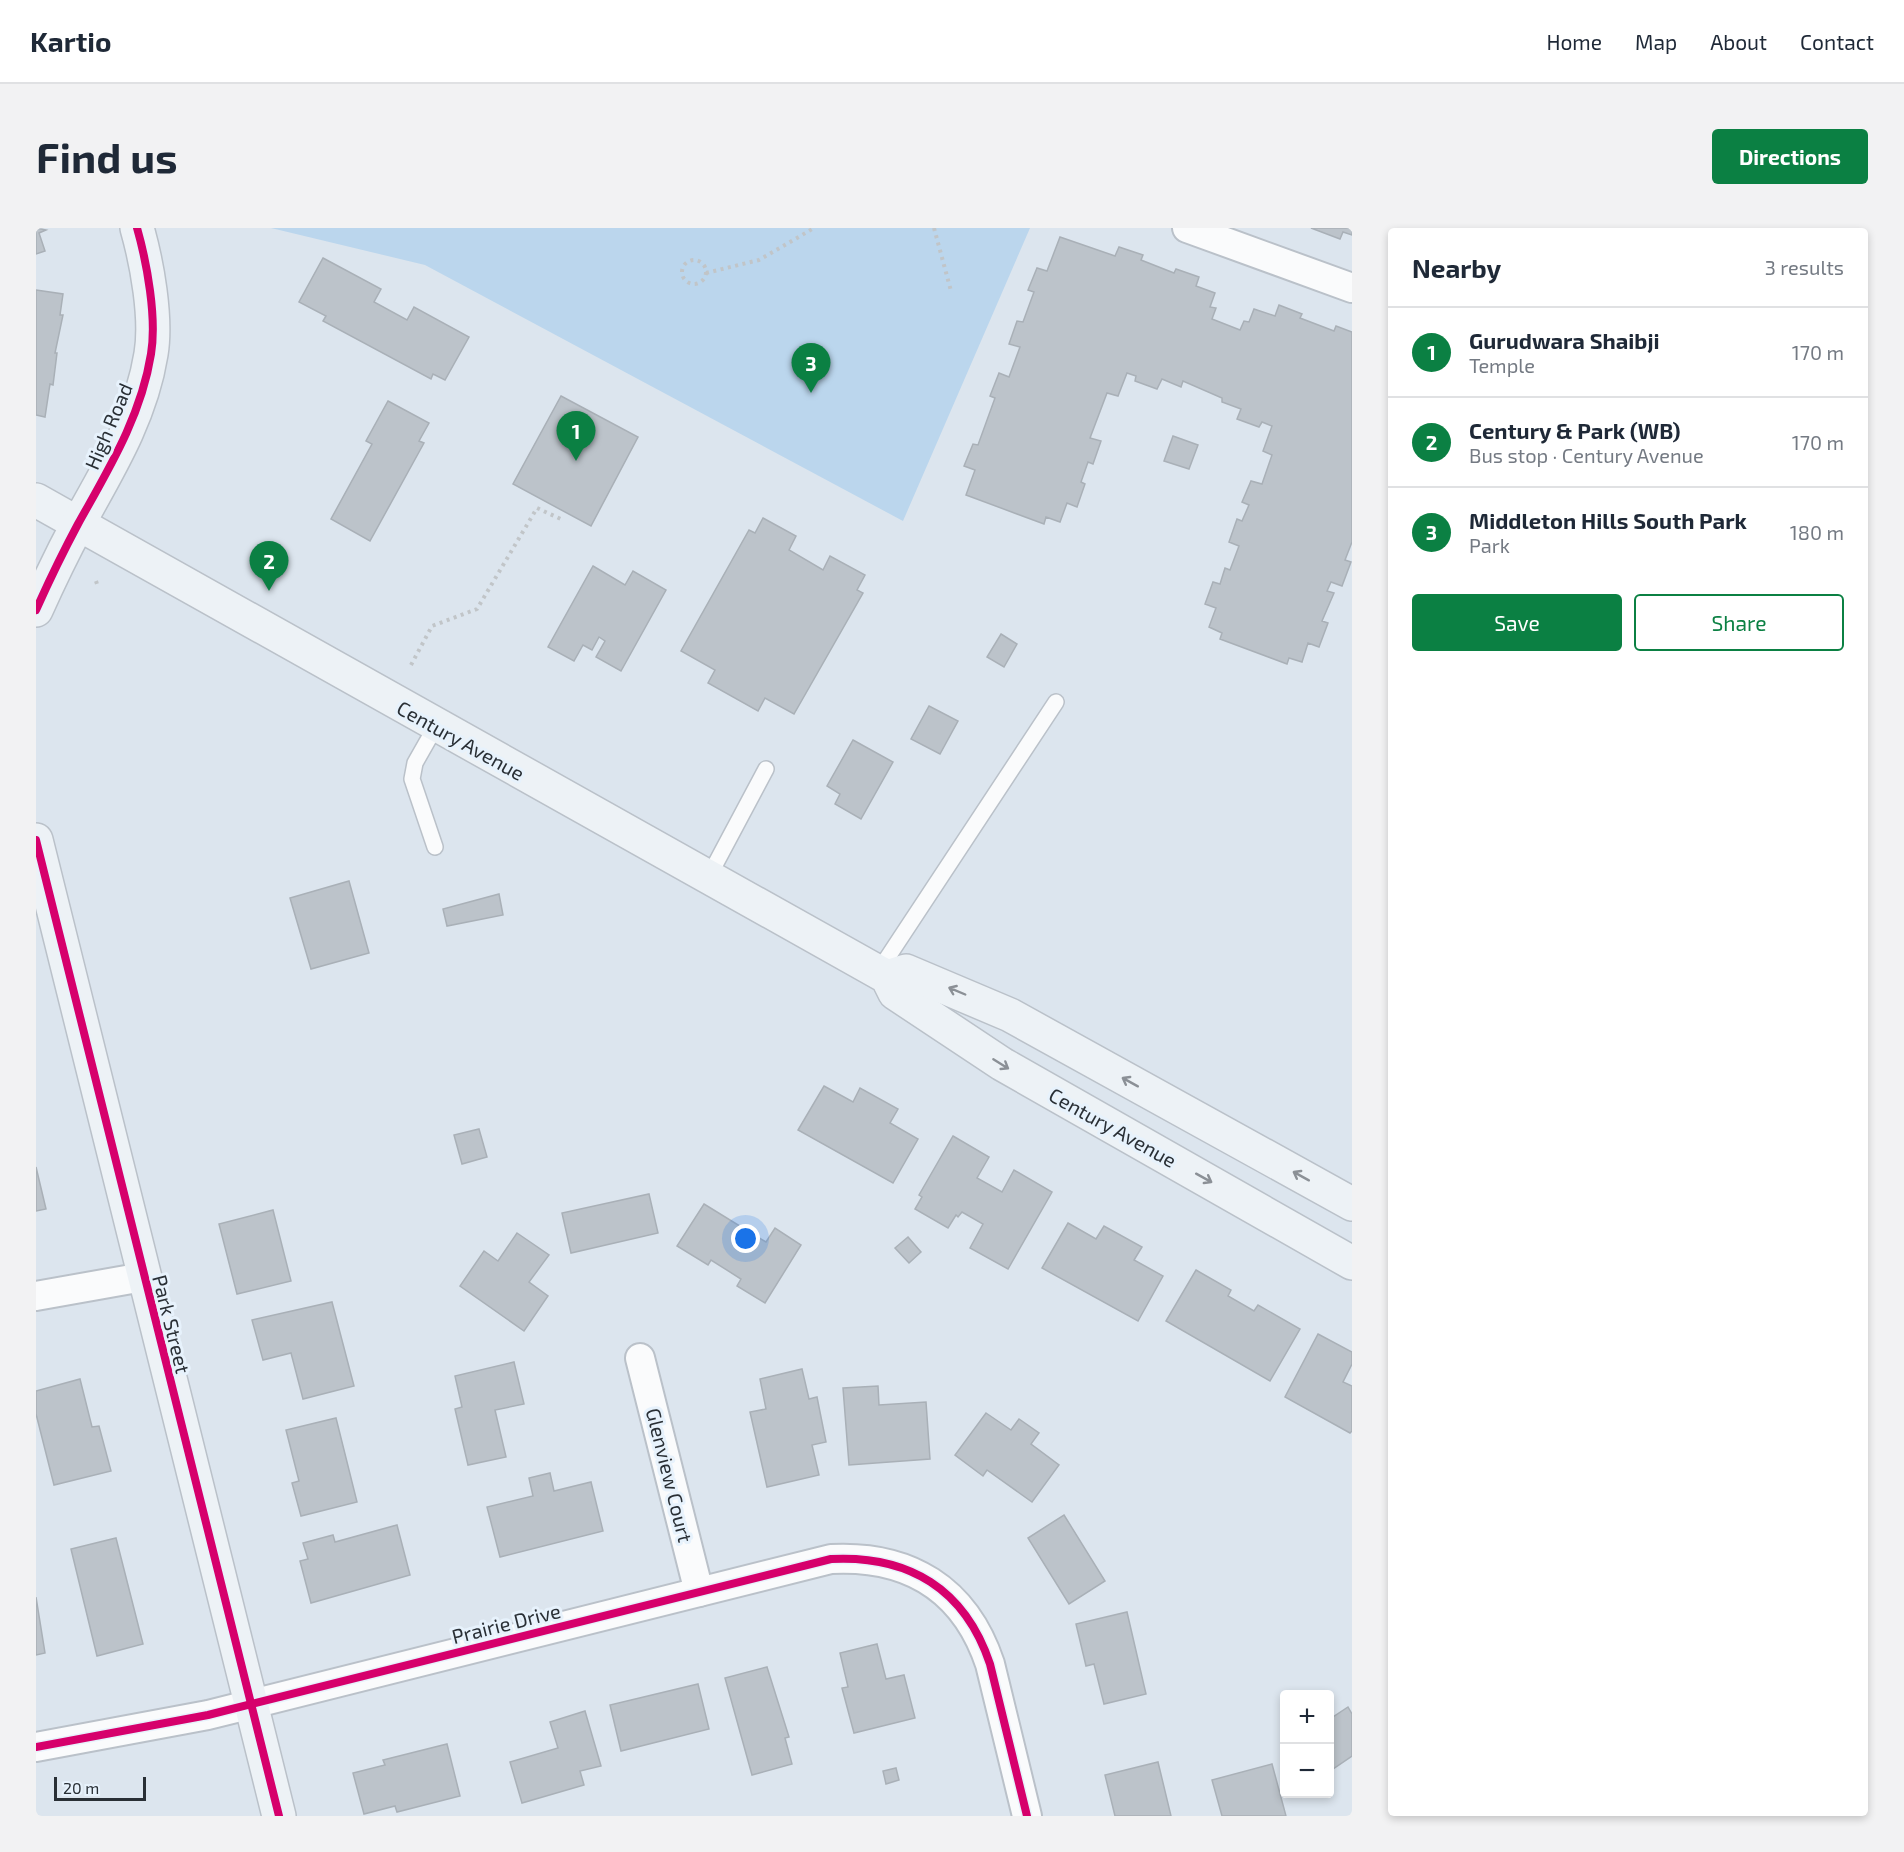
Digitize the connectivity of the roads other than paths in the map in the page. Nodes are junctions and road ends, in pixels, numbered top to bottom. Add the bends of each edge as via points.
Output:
1 (137, 228) edge
2 (1187, 228) edge
3 (1352, 288) edge
4 (36, 500) edge
5 (78, 524) junction
6 (36, 610) edge
7 (1056, 702) dead end
8 (436, 726) junction
9 (766, 769) dead end
10 (36, 840) edge
11 (435, 847) dead end
12 (708, 878) junction
13 (883, 974) junction
14 (1352, 1204) edge
15 (1352, 1263) edge
16 (143, 1276) junction
17 (36, 1296) edge
18 (640, 1358) dead end
19 (699, 1592) junction
20 (251, 1703) junction
21 (36, 1747) edge
22 (279, 1816) edge
23 (1027, 1816) edge

1 - 5 main road, High Road via 152,319 152,352 142,396 122,445
2 - 3 street
4 - 5 main road, Century Avenue
5 - 6 main road
5 - 8 main road, Century Avenue
7 - 13 lane
8 - 11 lane via 415,763 412,779
8 - 12 main road, Century Avenue
9 - 12 lane
10 - 16 main road, Park Street
12 - 13 main road, Century Avenue
14 -> 13 main road via 1010,1015 906,971
13 -> 15 main road, Century Avenue via 895,993 1002,1064
16 - 17 street
16 - 20 main road, Park Street
18 - 19 street, Glenview Court
19 - 20 street, Prairie Drive
19 - 23 street, Prairie Drive via 831,1559 854,1558 905,1568 949,1594 983,1643
20 - 21 street, Prairie Drive via 208,1715
20 - 22 main road, Park Street

